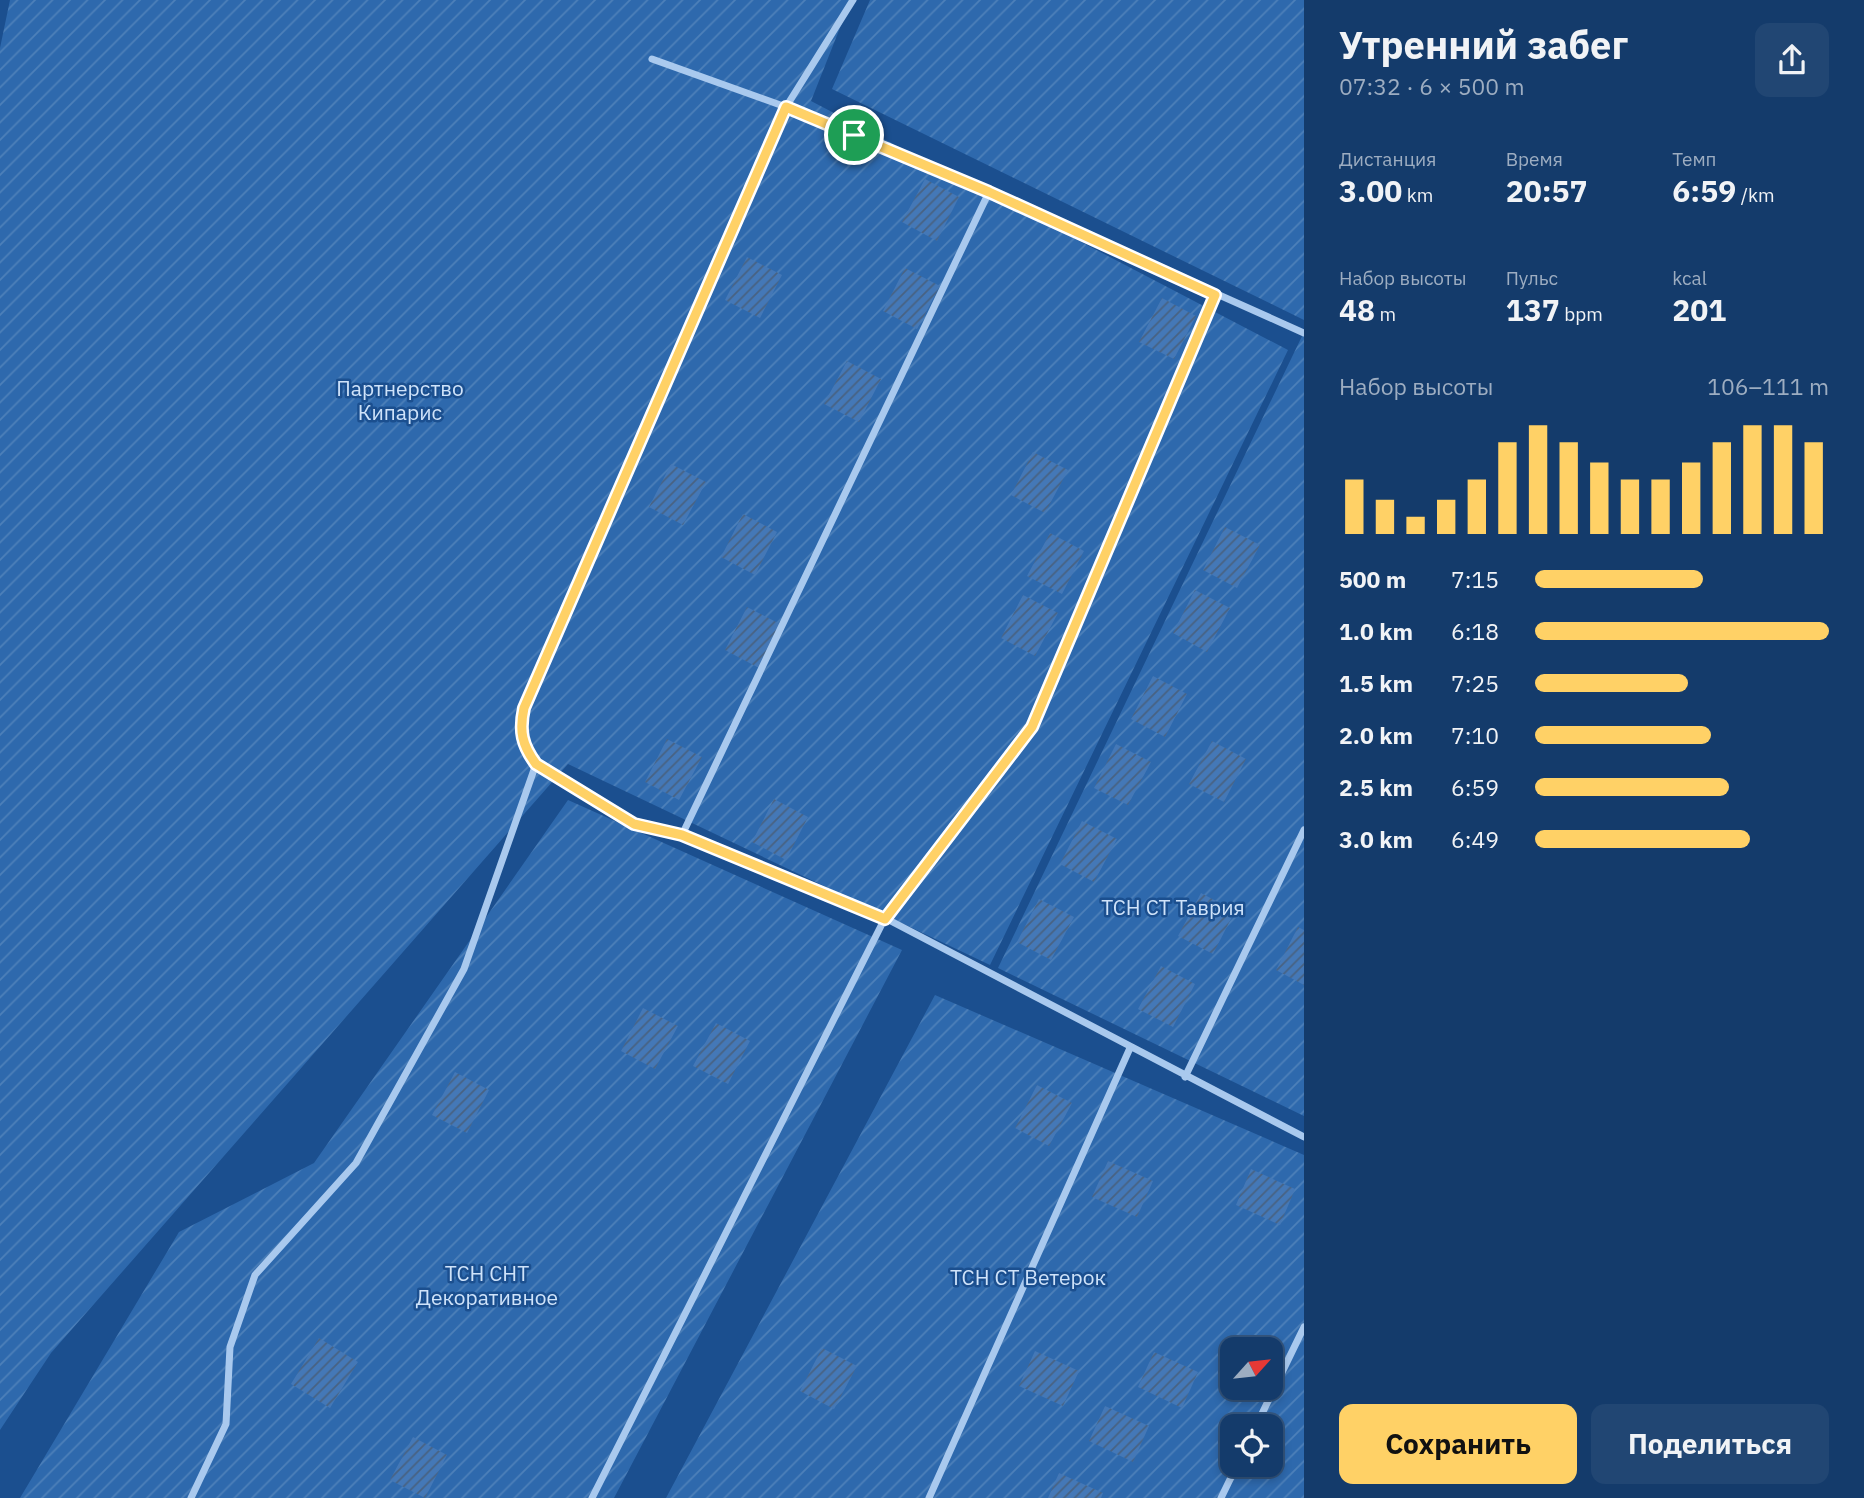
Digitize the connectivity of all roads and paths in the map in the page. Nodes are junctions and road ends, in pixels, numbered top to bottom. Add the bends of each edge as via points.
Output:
1 (853, 0) edge
2 (652, 59) dead end
3 (786, 107) junction
4 (989, 192) junction
5 (1215, 295) junction
6 (1304, 333) edge
7 (536, 764) junction
8 (1304, 830) edge
9 (682, 835) junction
10 (885, 919) junction
11 (1130, 1048) junction
12 (1185, 1077) junction
13 (1304, 1138) edge
14 (1304, 1327) edge
15 (1262, 1414) edge
16 (1231, 1477) edge
17 (191, 1498) edge
18 (592, 1498) edge
19 (929, 1498) edge
20 (1221, 1498) edge

1 - 3 street
2 - 3 street
3 - 4 street
3 - 7 street via 524,708 522,738
4 - 5 street
4 - 9 street
5 - 6 street
5 - 10 street via 1032,727
7 - 9 street via 634,824
7 - 17 street via 464,969 356,1163 255,1275 230,1347 226,1423
8 - 12 street
9 - 10 street
10 - 11 street
10 - 18 street
11 - 12 street
11 - 19 street
12 - 13 street
14 - 15 street
16 - 20 street

